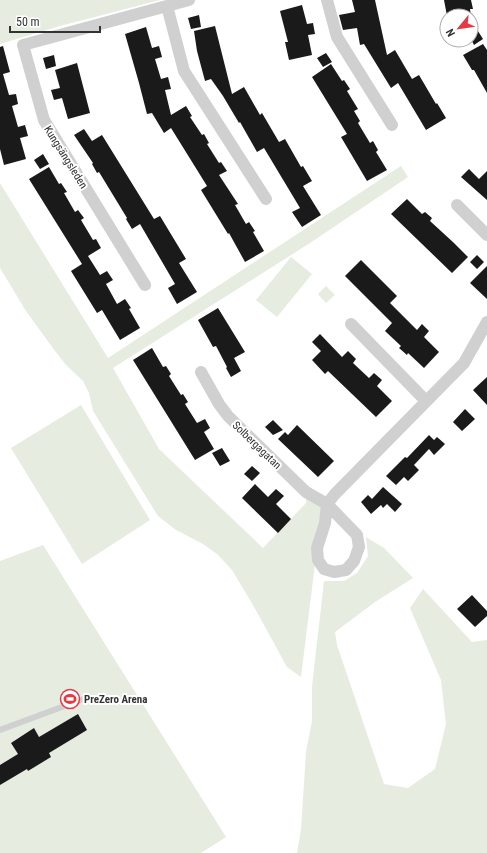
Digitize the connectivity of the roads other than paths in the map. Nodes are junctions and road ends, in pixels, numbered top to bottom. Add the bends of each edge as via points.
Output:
1 (188, 0) edge
2 (327, 0) edge
3 (167, 6) junction
4 (392, 125) dead end
5 (266, 199) dead end
6 (457, 205) dead end
7 (487, 235) edge
8 (145, 286) dead end
9 (487, 322) edge
10 (351, 324) dead end
11 (201, 372) dead end
12 (426, 401) junction
13 (327, 504) junction
14 (86, 698) dead end
15 (0, 730) edge

1 - 3 street, Kungsängsleden
2 - 4 street via 337,37
3 - 5 street via 184,71
3 - 8 street, Kungsängsleden via 23,45 44,120
6 - 7 street
9 - 12 street via 464,363
10 - 12 street
11 - 13 street, Solbergagatan via 228,416 306,492
12 - 13 street
13 - 13 street, Solbergagatan via 325,523 317,548 318,560 324,569 334,572 346,570 354,561 359,547 358,536
14 - 15 lane

